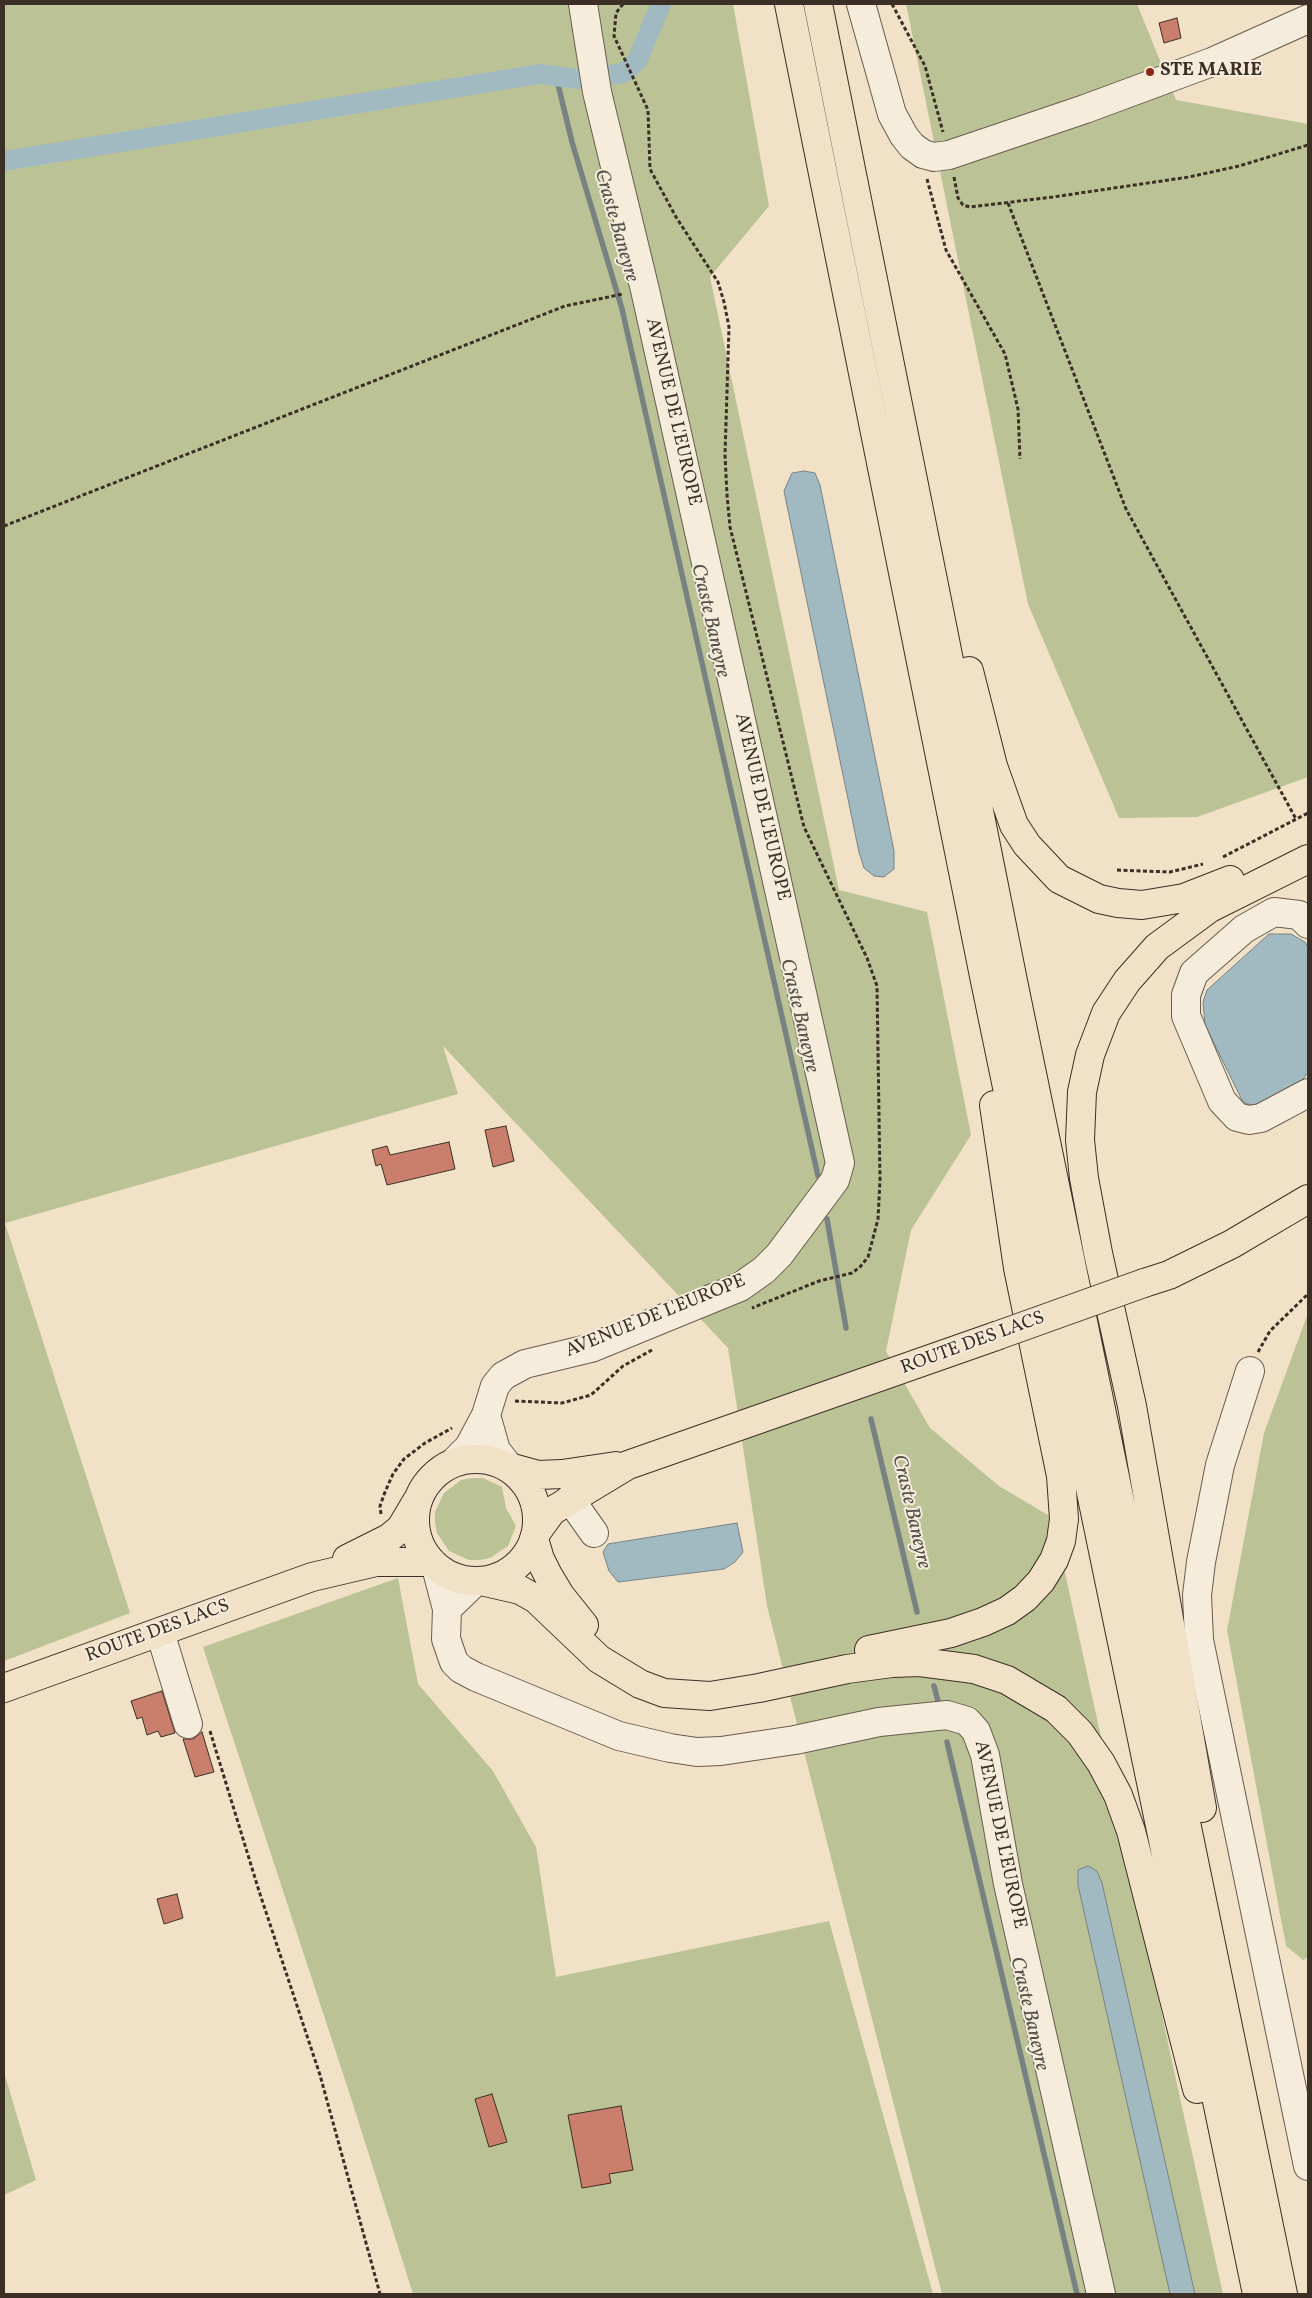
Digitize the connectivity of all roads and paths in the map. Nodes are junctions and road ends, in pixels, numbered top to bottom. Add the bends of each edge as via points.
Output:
1 (582, 4) edge
2 (623, 4) edge
3 (789, 4) edge
4 (818, 4) edge
5 (861, 4) edge
6 (892, 4) edge
7 (1308, 19) edge
8 (1308, 145) edge
9 (936, 155) junction
10 (1008, 203) junction
11 (623, 294) dead end
12 (882, 316) junction
13 (1020, 459) dead end
14 (4, 526) edge
15 (1308, 813) edge
16 (1302, 831) edge
17 (1308, 859) edge
18 (1216, 860) dead end
19 (1207, 863) dead end
20 (1117, 870) dead end
21 (1308, 924) edge
22 (984, 976) junction
23 (1308, 1093) edge
24 (1308, 1199) edge
25 (1308, 1294) edge
26 (750, 1310) dead end
27 (661, 1346) dead end
28 (1250, 1371) joint
29 (488, 1409) junction
30 (461, 1423) dead end
31 (454, 1462) junction
32 (628, 1465) junction
33 (509, 1467) junction
34 (570, 1499) junction
35 (418, 1500) junction
36 (594, 1533) dead end
37 (535, 1536) junction
38 (389, 1538) junction
39 (434, 1564) junction
40 (312, 1577) junction
41 (479, 1581) junction
42 (447, 1609) junction
43 (160, 1632) junction
44 (4, 1688) edge
45 (198, 1724) joint
46 (1241, 2086) junction
47 (1308, 2166) edge
48 (380, 2294) edge
49 (1101, 2294) edge
50 (1240, 2294) edge
51 (1257, 2294) edge
52 (1282, 2294) edge

1 - 29 street, AVENUE DE L'EUROPE via 597,92 643,282 840,1163 835,1180 818,1204 778,1255 753,1278 726,1294 591,1348 516,1368 498,1380
2 - 26 path via 616,13 614,36 648,110 650,169 718,282 724,302 729,326 725,455 730,527 804,827 867,958 877,986 880,1180 878,1219 868,1257 852,1273 819,1281
3 - 22 main road
4 - 12 main road
5 - 9 street via 892,114 904,136
6 - 9 path via 925,66
7 - 9 street via 1212,62 1085,109
8 - 10 path via 1189,177
9 - 10 path via 963,205
9 - 13 path via 922,161 930,195 946,250 1004,354 1018,409
10 - 16 path via 1126,509
11 - 14 path via 565,306
12 - 16 main road via 993,766 1014,825 1027,845 1059,879 1080,891 1109,901 1142,905 1204,892
12 - 46 main road via 1014,986
15 - 16 path
16 - 18 path
17 - 46 main road via 1210,908 1157,947 1127,981 1106,1013 1090,1055 1082,1092 1080,1140 1084,1178 1132,1406 1212,1865
19 - 20 path via 1170,872
21 - 23 street via 1299,915 1274,912 1244,929 1194,973 1186,995 1186,1016 1222,1101 1237,1118 1261,1118
22 - 37 main road via 990,1079 1015,1249 1064,1500 1061,1541 1041,1580 1025,1598 1007,1611 951,1633 752,1675 708,1682 675,1680 627,1660 587,1629 560,1595 540,1559
22 - 51 main road
24 - 32 main road, ROUTE DES LACS, bridge via 1232,1244 1169,1275
25 - 28 path via 1270,1331
27 - 29 path via 623,1366 591,1394 562,1403 515,1400 504,1408
28 - 47 street via 1220,1465 1201,1562 1196,1595 1199,1640
29 - 31 street, AVENUE DE L'EUROPE via 468,1447
29 - 33 street via 496,1450
30 - 38 path via 425,1443 404,1459 393,1474 380,1506
31 - 33 main road via 472,1458 491,1460
31 - 35 main road via 438,1471
32 - 33 main road, ROUTE DES LACS via 538,1475
32 - 34 main road, ROUTE DES LACS
33 - 37 main road via 522,1479 532,1496 537,1514
34 - 36 street
34 - 37 main road, ROUTE DES LACS via 552,1511
35 - 38 main road, ROUTE DES LACS via 401,1528
35 - 39 main road via 414,1518 416,1536
37 - 41 main road via 529,1552 517,1566 500,1577
38 - 40 main road, ROUTE DES LACS
39 - 40 main road, ROUTE DES LACS via 376,1562
39 - 41 main road via 450,1576
39 - 42 street, AVENUE DE L'EUROPE
40 - 43 main road, ROUTE DES LACS
41 - 42 street
41 - 50 main road via 520,1590 536,1599 599,1659 640,1684 664,1693 710,1696 847,1670 920,1662 974,1669 1007,1680 1056,1709 1101,1763 1118,1795 1131,1831 1198,2095
42 - 49 street, AVENUE DE L'EUROPE via 446,1639 451,1656 461,1669 619,1736 647,1744 721,1752 904,1718 947,1715 967,1722 976,1731 985,1755 1008,1884
43 - 44 main road, ROUTE DES LACS
43 - 45 street
45 - 48 path via 259,1891 320,2075
46 - 52 main road

